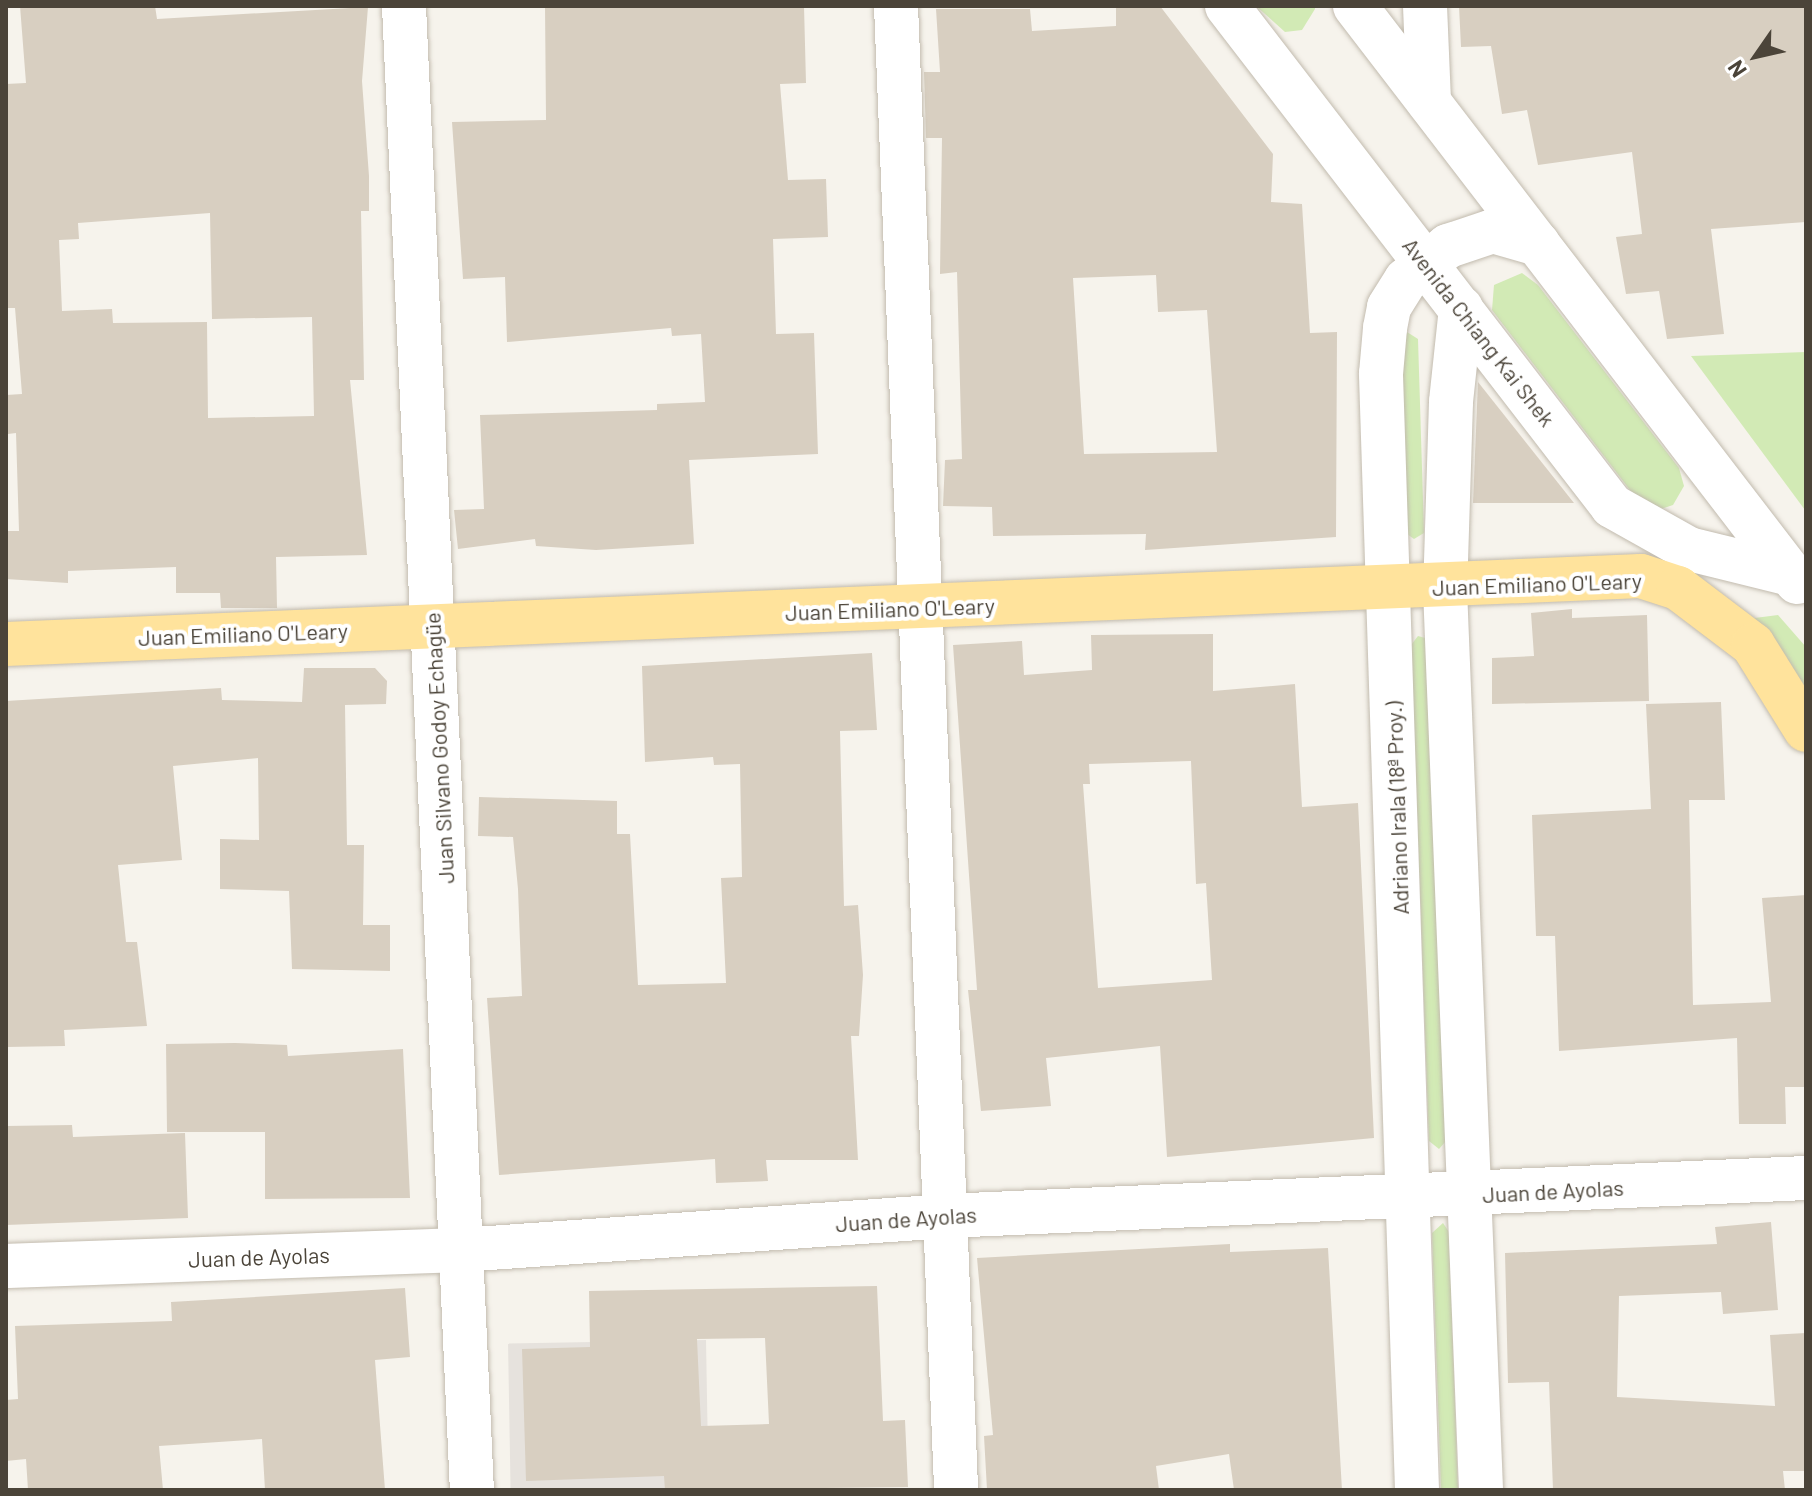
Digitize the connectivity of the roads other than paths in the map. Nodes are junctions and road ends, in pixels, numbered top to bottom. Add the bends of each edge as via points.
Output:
1 (404, 6) edge
2 (896, 6) edge
3 (1227, 6) edge
4 (1425, 6) edge
5 (1365, 13) edge
6 (1429, 102) junction
7 (1538, 244) junction
8 (1426, 264) junction
9 (1461, 308) junction
10 (1801, 580) edge
11 (1445, 589) junction
12 (1389, 590) junction
13 (920, 608) junction
14 (434, 625) junction
15 (6, 644) edge
16 (1806, 730) edge
17 (1806, 1178) edge
18 (1469, 1196) junction
19 (1411, 1199) junction
20 (946, 1216) junction
21 (461, 1250) junction
22 (6, 1266) edge
23 (472, 1490) edge
24 (956, 1490) edge
25 (1417, 1490) edge
26 (1481, 1490) edge

1 - 14 street, Juan Silvano Godoy Echagüe
2 - 13 street
3 - 8 street, Avenida Chiang Kai Shek
4 - 6 street
5 - 6 street, Avenida Chiang Kai Shek
6 - 7 street, Avenida Chiang Kai Shek
7 - 8 street, Adriano Irala (18ª Proy.) via 1493,231 1459,241
7 - 10 street, Avenida Chiang Kai Shek
8 - 9 street, Avenida Chiang Kai Shek
8 - 12 street, Adriano Irala (18ª Proy.) via 1389,307 1385,328 1381,374
9 - 10 street, Avenida Chiang Kai Shek via 1612,506 1689,549
9 - 11 street via 1451,402
11 - 12 main road, Juan Emiliano O'Leary
11 - 16 main road, Juan Emiliano O'Leary via 1641,576 1678,588 1753,645
11 - 18 street
12 - 13 main road, Juan Emiliano O'Leary
12 - 19 street, Adriano Irala (18ª Proy.)
13 - 14 main road, Juan Emiliano O'Leary
13 - 20 street
14 - 15 main road, Juan Emiliano O'Leary
14 - 21 street, Juan Silvano Godoy Echagüe
17 - 18 street, Juan de Ayolas
18 - 19 street, Juan de Ayolas
18 - 26 street
19 - 20 street, Juan de Ayolas
19 - 25 street, Adriano Irala (18ª Proy.)
20 - 21 street, Juan de Ayolas
20 - 24 street
21 - 22 street, Juan de Ayolas
21 - 23 street, Juan Silvano Godoy Echagüe

